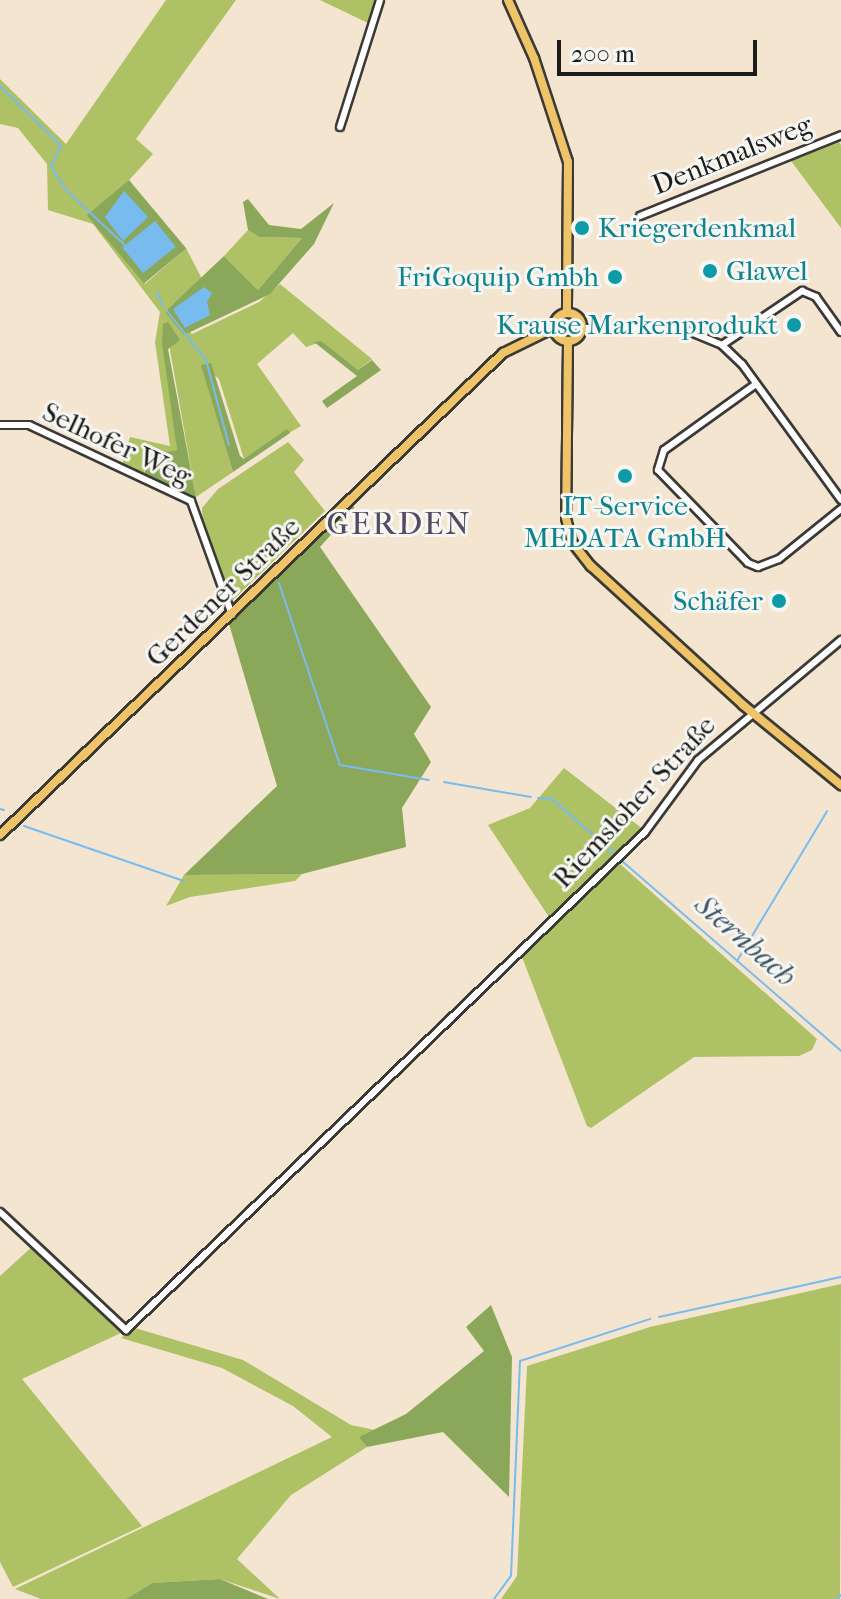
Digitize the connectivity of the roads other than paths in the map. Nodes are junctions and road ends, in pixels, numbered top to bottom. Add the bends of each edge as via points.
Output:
1 (380, 0) edge
2 (508, 0) edge
3 (340, 127) dead end
4 (841, 135) edge
5 (640, 216) dead end
6 (567, 312) junction
7 (554, 328) junction
8 (583, 328) junction
9 (841, 332) edge
10 (568, 341) junction
11 (722, 345) junction
12 (756, 384) junction
13 (0, 425) edge
14 (838, 490) edge
15 (841, 500) edge
16 (841, 509) edge
17 (232, 615) junction
18 (841, 640) edge
19 (751, 712) junction
20 (841, 785) edge
21 (0, 835) edge
22 (0, 1212) edge

1 - 3 street
2 - 6 main road via 534,58 568,162
4 - 5 street, Denkmalsweg
6 - 7 main road
6 - 8 main road via 579,317
7 - 10 main road
7 - 17 main road, Gerdener Straße via 503,353
8 - 10 main road
8 - 11 street via 681,328
9 - 11 street via 816,297 802,291
10 - 19 main road, Riemsloher Straße via 566,518 572,542 591,566
11 - 12 street
12 - 14 street
12 - 16 street via 664,450 658,470 758,567 779,559
13 - 17 street, Selhofer Weg via 29,425 191,501
14 - 15 street
17 - 21 main road, Gerdener Straße
18 - 19 street
19 - 20 main road, Riemsloher Straße
19 - 22 street, Riemsloher Straße via 698,760 645,832 126,1330

